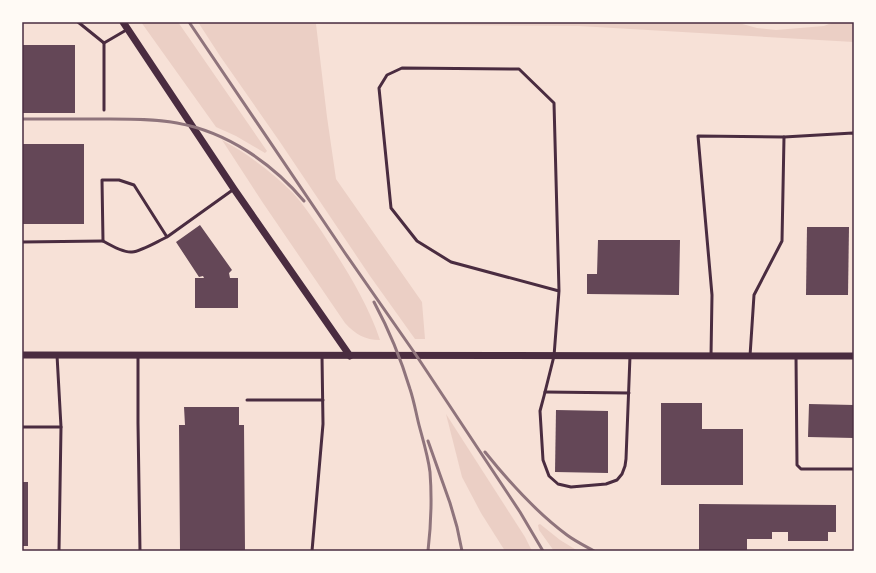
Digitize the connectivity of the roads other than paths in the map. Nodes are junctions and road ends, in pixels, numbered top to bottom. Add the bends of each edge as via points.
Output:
1 (78, 22) edge
2 (124, 22) edge
3 (128, 29) junction
4 (104, 43) junction
5 (104, 110) dead end
6 (854, 134) edge
7 (784, 137) junction
8 (234, 189) junction
9 (167, 237) junction
10 (103, 241) junction
11 (22, 242) edge
12 (559, 292) junction
13 (22, 355) edge
14 (57, 355) junction
15 (138, 355) junction
16 (322, 356) junction
17 (350, 356) junction
18 (554, 356) junction
19 (630, 356) junction
20 (711, 356) junction
21 (750, 356) junction
22 (796, 356) junction
23 (854, 356) edge
24 (545, 392) junction
25 (629, 393) junction
26 (247, 400) dead end
27 (323, 400) junction
28 (22, 427) edge
29 (60, 427) junction
30 (854, 469) edge
31 (59, 551) edge
32 (140, 551) edge
33 (312, 551) edge

1 - 4 lane
2 - 3 street
3 - 4 lane
3 - 8 street
4 - 5 lane
6 - 7 lane
7 - 20 lane via 698,136 712,295
7 - 21 lane via 782,241 754,296
8 - 9 lane
8 - 17 street
9 - 10 lane via 132,252
9 - 10 lane via 134,185 119,180 102,180
10 - 11 lane
12 - 12 lane via 554,103 519,69 402,68 387,75 379,88 391,208 417,241 451,262
12 - 18 lane
13 - 14 street
14 - 15 street
14 - 29 lane
15 - 16 street
15 - 32 lane
16 - 17 street
16 - 27 lane
17 - 18 street
18 - 19 street
18 - 24 lane
19 - 20 street
19 - 25 lane
20 - 21 street
21 - 22 street
22 - 23 street
22 - 30 lane via 797,465 801,469
24 - 25 lane
24 - 25 lane via 540,410 543,460 549,476 558,484 571,487 606,484 617,480 622,474 626,459
26 - 27 lane
27 - 33 lane
28 - 29 lane
29 - 31 lane

